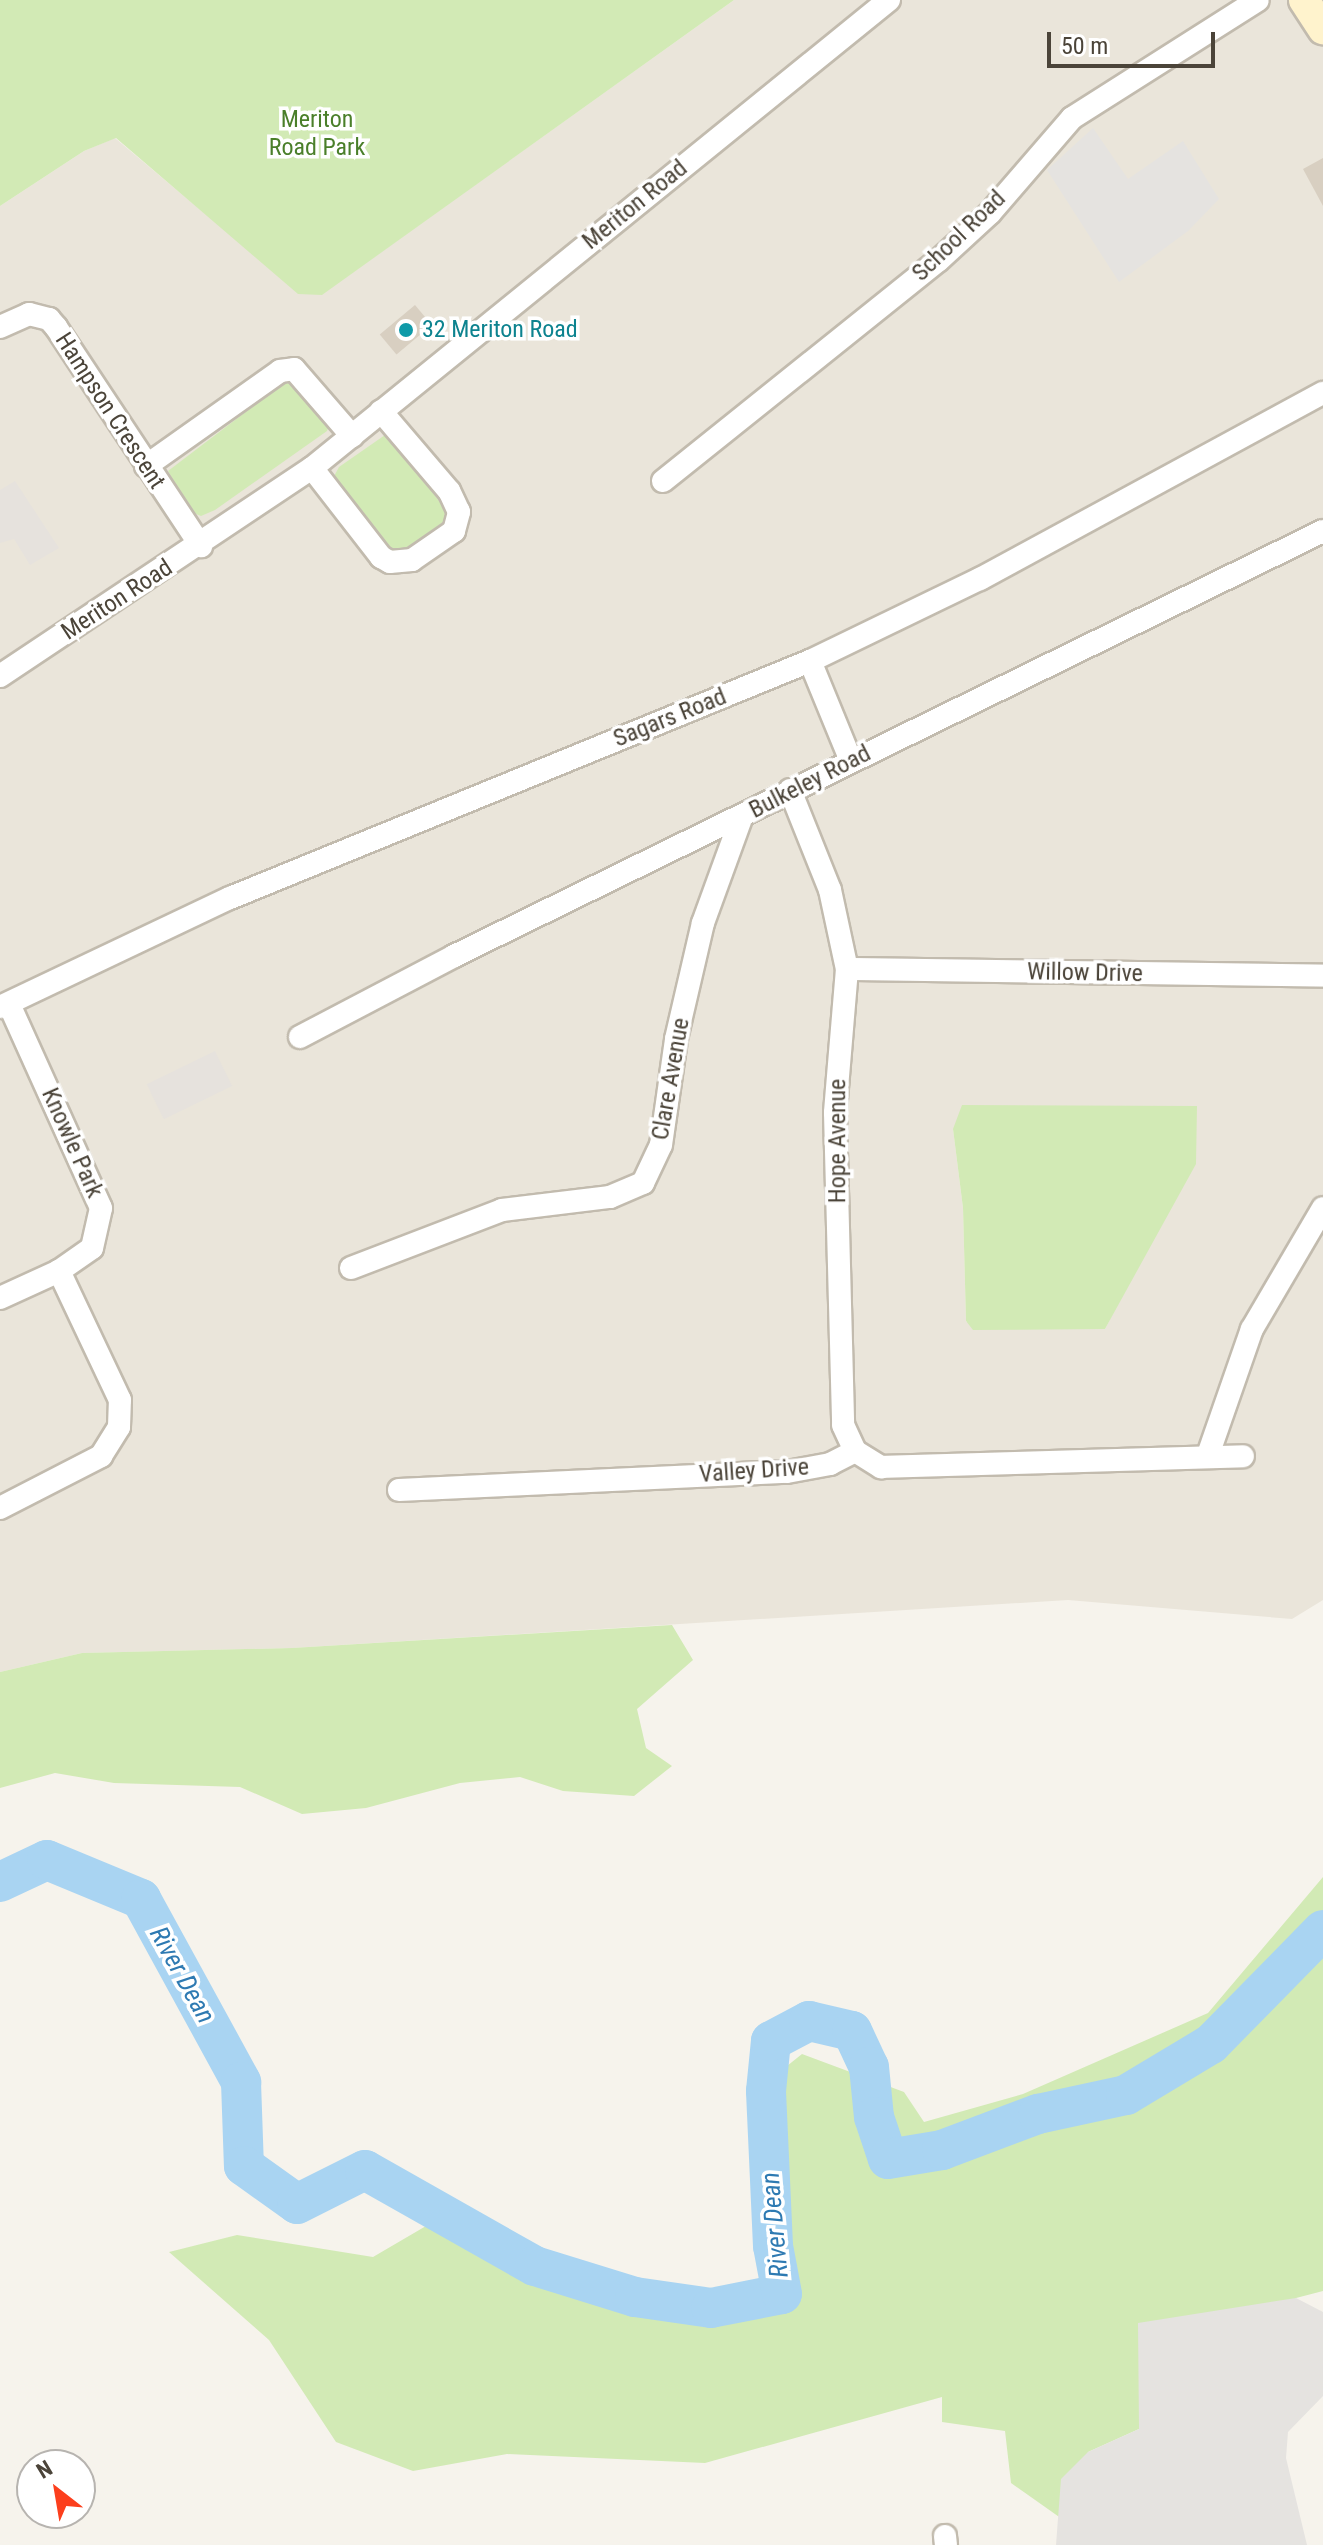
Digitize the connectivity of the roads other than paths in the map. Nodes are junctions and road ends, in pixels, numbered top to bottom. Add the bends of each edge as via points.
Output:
1 (889, 0) edge
2 (1258, 0) edge
3 (1304, 0) edge
4 (1323, 29) edge
5 (0, 327) edge
6 (1323, 393) edge
7 (381, 411) junction
8 (352, 436) junction
9 (146, 466) junction
10 (312, 468) junction
11 (663, 481) dead end
12 (1323, 531) edge
13 (201, 546) junction
14 (810, 661) junction
15 (0, 676) edge
16 (851, 761) junction
17 (790, 790) junction
18 (742, 816) junction
19 (847, 969) junction
20 (1323, 976) edge
21 (4, 1006) edge
22 (300, 1037) dead end
23 (1323, 1208) edge
24 (351, 1268) dead end
25 (59, 1271) junction
26 (0, 1298) edge
27 (855, 1451) junction
28 (1208, 1455) junction
29 (1243, 1456) dead end
30 (399, 1490) dead end
31 (0, 1508) edge

1 - 7 street, Meriton Road
2 - 11 street, School Road via 1072,118 990,213 938,261
3 - 4 main road
5 - 9 street, Hampson Crescent via 29,314 49,319
6 - 14 street, Sagars Road via 980,579
7 - 8 street, Meriton Road
7 - 10 street via 456,503 460,522 442,540 412,560 390,562
8 - 9 street via 294,369 280,371
8 - 10 street, Meriton Road
9 - 13 street, Hampson Crescent
10 - 13 street, Meriton Road
12 - 16 street, Bulkeley Road
13 - 15 street, Meriton Road
14 - 16 street
14 - 21 street, Sagars Road via 230,898
16 - 17 street, Bulkeley Road
17 - 18 street, Bulkeley Road
17 - 19 street, Hope Avenue via 830,890
18 - 22 street, Bulkeley Road
18 - 24 street, Clare Avenue via 703,923 676,1039 661,1145 643,1183 610,1197 502,1210
19 - 20 street, Willow Drive
19 - 27 street, Hope Avenue via 835,1113 843,1425
21 - 25 street, Knowle Park via 101,1208 92,1248
23 - 28 street via 1252,1329
25 - 26 street, Knowle Park
25 - 31 street via 120,1400 119,1427 101,1456
27 - 28 street via 881,1467
27 - 30 street, Valley Drive via 830,1464 787,1472
28 - 29 street

